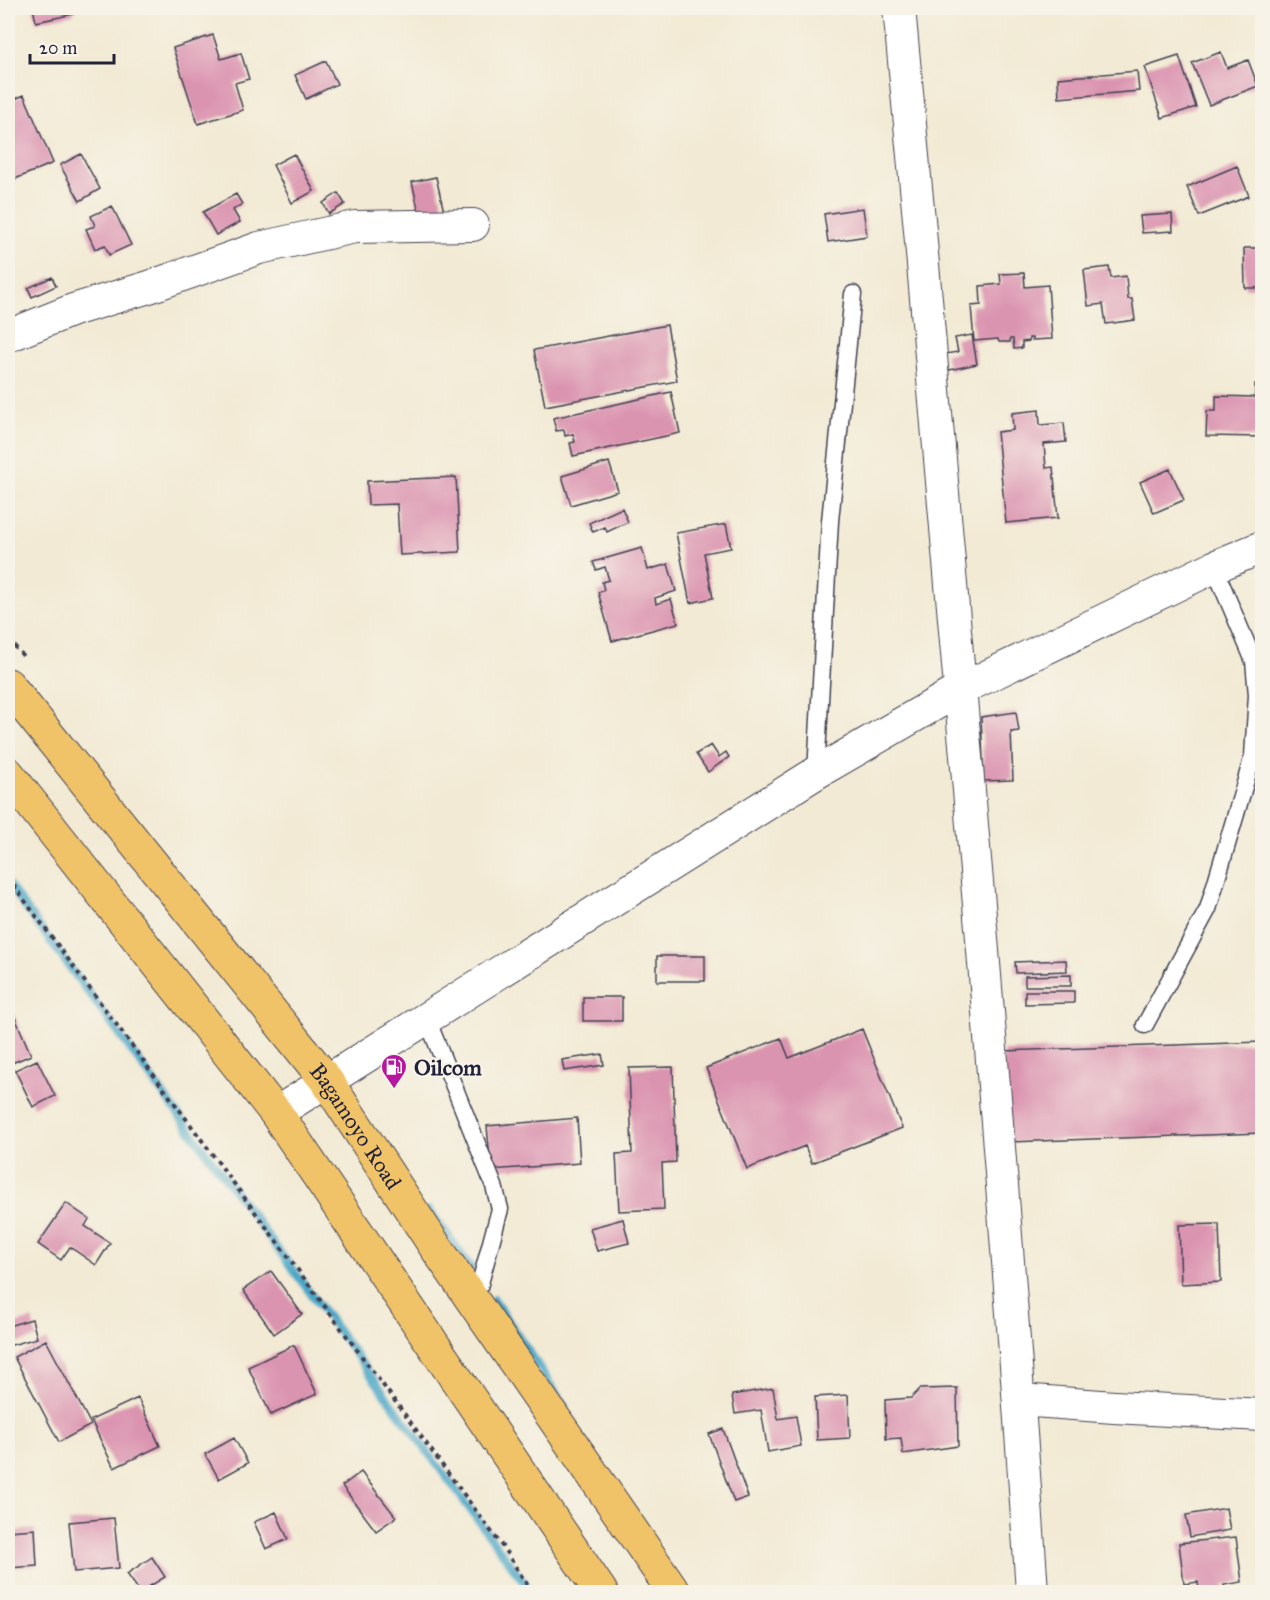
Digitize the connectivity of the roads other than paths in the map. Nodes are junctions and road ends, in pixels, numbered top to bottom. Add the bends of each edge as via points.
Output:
1 (898, 8) edge
2 (473, 225) dead end
3 (853, 294) dead end
4 (8, 336) edge
5 (1263, 547) edge
6 (1214, 567) junction
7 (8, 685) edge
8 (961, 688) junction
9 (816, 773) junction
10 (8, 774) edge
11 (427, 1019) junction
12 (1144, 1024) dead end
13 (326, 1080) junction
14 (276, 1113) junction
15 (474, 1303) junction
16 (1020, 1400) junction
17 (1263, 1415) edge
18 (601, 1593) edge
19 (674, 1593) edge
20 (1032, 1593) edge

1 - 8 street
2 - 4 street via 355,227 259,248 73,310
3 - 9 lane via 830,521
5 - 6 street
6 - 8 street
6 - 12 lane via 1254,661 1257,695 1253,756 1208,909
7 - 13 highway, Bagamoyo Road
8 - 9 street
8 - 16 street
9 - 11 street
10 - 14 highway
11 - 13 street
11 - 15 lane via 500,1209
13 - 14 street
13 - 15 highway, Bagamoyo Road
14 - 18 highway
15 - 19 highway, Bagamoyo Road
16 - 17 street
16 - 20 street

